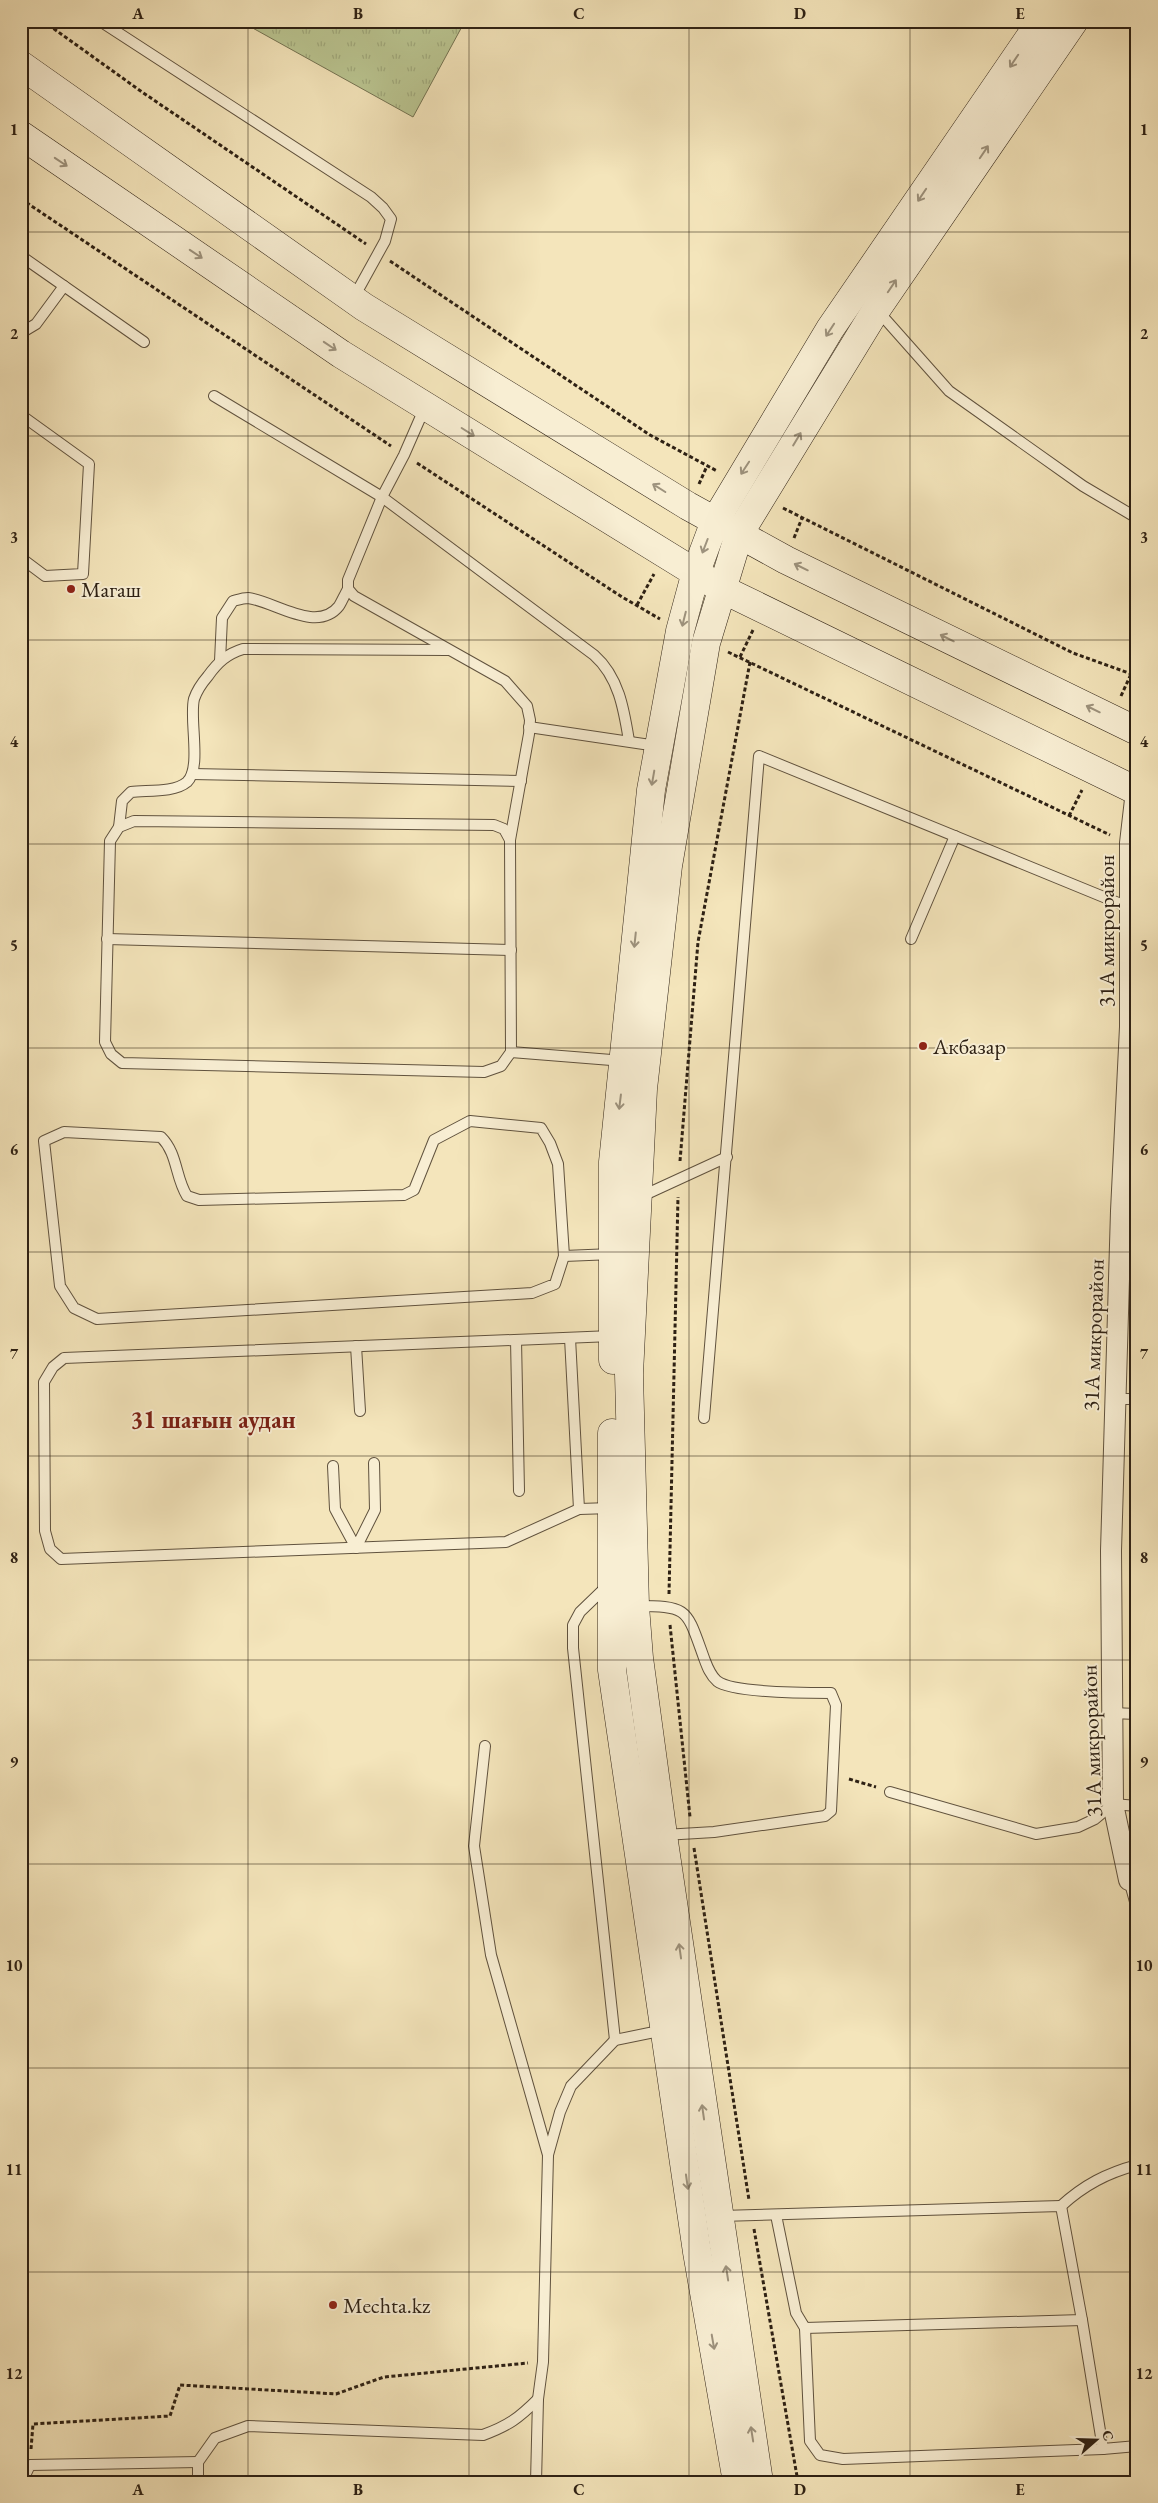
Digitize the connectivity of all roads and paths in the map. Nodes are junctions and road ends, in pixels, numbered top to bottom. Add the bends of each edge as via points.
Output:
1 (27, 21) edge
2 (43, 21) edge
3 (100, 21) edge
4 (1041, 21) edge
5 (1074, 21) edge
6 (21, 33) edge
7 (21, 66) edge
8 (21, 135) edge
9 (21, 199) edge
10 (378, 253) junction
11 (21, 256) edge
12 (64, 286) junction
13 (353, 300) junction
14 (876, 310) junction
15 (21, 333) edge
16 (144, 342) dead end
17 (214, 396) dead end
18 (426, 406) junction
19 (21, 415) edge
20 (404, 455) junction
21 (737, 481) junction
22 (762, 496) junction
23 (382, 497) junction
24 (1137, 518) edge
25 (715, 521) junction
26 (739, 534) junction
27 (21, 558) edge
28 (696, 572) junction
29 (348, 589) junction
30 (722, 589) junction
31 (680, 631) junction
32 (706, 643) junction
33 (448, 650) junction
34 (220, 661) junction
35 (750, 662) junction
36 (1137, 676) edge
37 (530, 726) junction
38 (1137, 731) edge
39 (629, 742) junction
40 (659, 746) junction
41 (192, 774) junction
42 (521, 781) junction
43 (1136, 791) edge
44 (119, 827) junction
45 (955, 836) junction
46 (510, 840) junction
47 (1130, 843) junction
48 (1134, 909) edge
49 (107, 939) junction
50 (912, 939) dead end
51 (511, 950) junction
52 (1133, 1027) edge
53 (512, 1052) junction
54 (624, 1061) junction
55 (727, 1157) junction
56 (678, 1180) junction
57 (638, 1198) junction
58 (612, 1254) junction
59 (564, 1256) junction
60 (613, 1336) junction
61 (570, 1338) junction
62 (516, 1340) junction
63 (356, 1346) junction
64 (1114, 1399) junction
65 (1137, 1399) edge
66 (360, 1411) dead end
67 (704, 1418) dead end
68 (374, 1463) dead end
69 (333, 1466) dead end
70 (519, 1491) dead end
71 (612, 1508) junction
72 (579, 1509) junction
73 (356, 1548) junction
74 (612, 1580) junction
75 (635, 1606) junction
76 (668, 1606) junction
77 (1111, 1714) junction
78 (1137, 1714) edge
79 (485, 1746) dead end
80 (833, 1778) junction
81 (890, 1792) joint
82 (1113, 1804) junction
83 (1137, 1806) edge
84 (692, 1833) junction
85 (663, 1835) junction
86 (1129, 1880) joint
87 (1137, 1909) edge
88 (664, 2029) junction
89 (615, 2040) junction
90 (548, 2154) junction
91 (1137, 2165) edge
92 (1061, 2206) junction
93 (752, 2215) junction
94 (776, 2215) junction
95 (718, 2216) junction
96 (1082, 2320) junction
97 (805, 2328) junction
98 (543, 2362) junction
99 (538, 2399) junction
100 (1137, 2446) edge
101 (1103, 2449) junction
102 (198, 2462) junction
103 (30, 2465) junction
104 (22, 2482) edge
105 (198, 2482) edge
106 (536, 2482) edge
107 (737, 2482) edge
108 (760, 2482) edge
109 (798, 2482) edge

1 - 6 path
2 - 10 path
3 - 10 lane via 371,197 391,219
4 -> 21 street via 830,329
14 -> 5 street
7 - 13 street
8 -> 18 street via 341,354
9 - 20 path
10 - 13 lane
10 - 21 path via 650,435
11 - 12 lane
12 - 15 lane via 36,324
12 - 16 lane
25 -> 13 street
22 -> 14 street
14 - 24 lane via 949,391 1083,486
17 - 23 lane
18 - 20 lane
18 -> 28 street
19 - 27 lane via 90,464 84,574 45,576
20 - 23 lane
20 - 31 path via 622,597
21 - 25 street
22 - 26 street
22 - 36 path via 1073,653
23 - 29 lane via 348,580
23 - 39 lane via 604,664 619,693
25 - 26 street
25 -> 28 street
26 - 30 street
38 -> 26 street
28 - 30 street
28 -> 31 street
29 - 33 lane via 354,596
29 - 34 lane via 330,614 318,617 302,616 248,598 233,601 222,618
30 - 32 street
30 - 43 street
31 - 40 street
32 - 35 path
32 - 57 street via 668,866 643,1089
33 - 34 lane via 243,649
33 - 37 lane via 505,681 527,706
34 - 41 lane via 194,700
35 - 47 path
35 - 56 path via 698,942
37 - 39 lane
37 - 42 lane
39 - 40 lane
40 -> 54 street via 651,790
41 - 42 lane
41 - 44 lane via 188,782 177,788 131,792 122,801
42 - 46 lane
43 - 47 street, 31А микрорайон
44 - 46 lane via 134,821 494,825 504,829
44 - 49 lane via 110,841
45 - 48 lane
45 - 50 lane
45 - 55 lane via 759,756
46 - 51 lane
47 - 48 street, 31А микрорайон
48 - 52 street, 31А микрорайон
49 - 51 lane
49 - 53 lane via 105,1042 111,1054 122,1063 484,1072 501,1066
51 - 53 lane
52 - 64 street, 31А микрорайон
53 - 54 lane
54 -> 58 street via 613,1162
55 - 56 lane
55 - 67 lane
56 - 57 lane
56 - 76 path
57 - 75 street via 630,1374
58 - 59 lane
58 - 60 street
59 - 59 lane via 555,1284 532,1293 97,1318 74,1308 60,1286 44,1141 64,1132 161,1137 169,1145 181,1187 187,1196 199,1200 404,1195 414,1190 434,1140 470,1121 541,1128 558,1164
60 - 61 lane
60 - 71 street
61 - 62 lane
61 - 72 lane
62 - 63 lane
62 - 70 lane
63 - 66 lane
63 - 73 lane via 64,1358 53,1367 44,1382 44,1392 45,1531 50,1549 61,1559
64 - 65 lane
64 - 77 street, 31А микрорайон
68 - 73 lane via 375,1510
69 - 73 lane via 335,1509
71 - 72 lane
71 - 74 street
72 - 73 lane via 506,1542
74 - 88 street via 612,1670
74 - 89 lane via 580,1612 573,1625 572,1648
75 - 76 lane
75 - 85 street
76 - 80 lane via 680,1610 692,1623 709,1670 718,1682 736,1688 831,1692 836,1705
76 - 84 path
77 - 78 lane
77 - 82 street, 31А микрорайон
79 - 90 lane via 474,1846 491,1955
80 - 81 path via 855,1779
80 - 84 lane via 832,1811 826,1816
81 - 82 lane via 1036,1834 1078,1827 1095,1819
82 - 83 lane
82 - 86 street, 31А микрорайон
84 - 85 lane
84 - 93 path
95 -> 85 street
86 - 87 lane
88 - 89 lane
88 -> 107 street via 697,2252
89 - 90 lane via 571,2086
90 - 98 lane
91 - 92 lane via 1113,2172 1079,2190
92 - 94 lane
92 - 96 lane
93 - 94 lane
93 - 95 lane
93 - 109 path
94 - 97 lane via 796,2313
108 -> 95 street
96 - 97 lane
96 - 101 lane
97 - 101 lane via 810,2441 820,2455 843,2459
98 - 99 lane
98 - 103 path via 384,2377 336,2394 180,2385 170,2416 33,2424
99 - 102 lane via 505,2428 483,2435 248,2426 215,2438
99 - 106 lane
100 - 101 lane
102 - 103 lane
102 - 105 lane
103 - 104 lane

